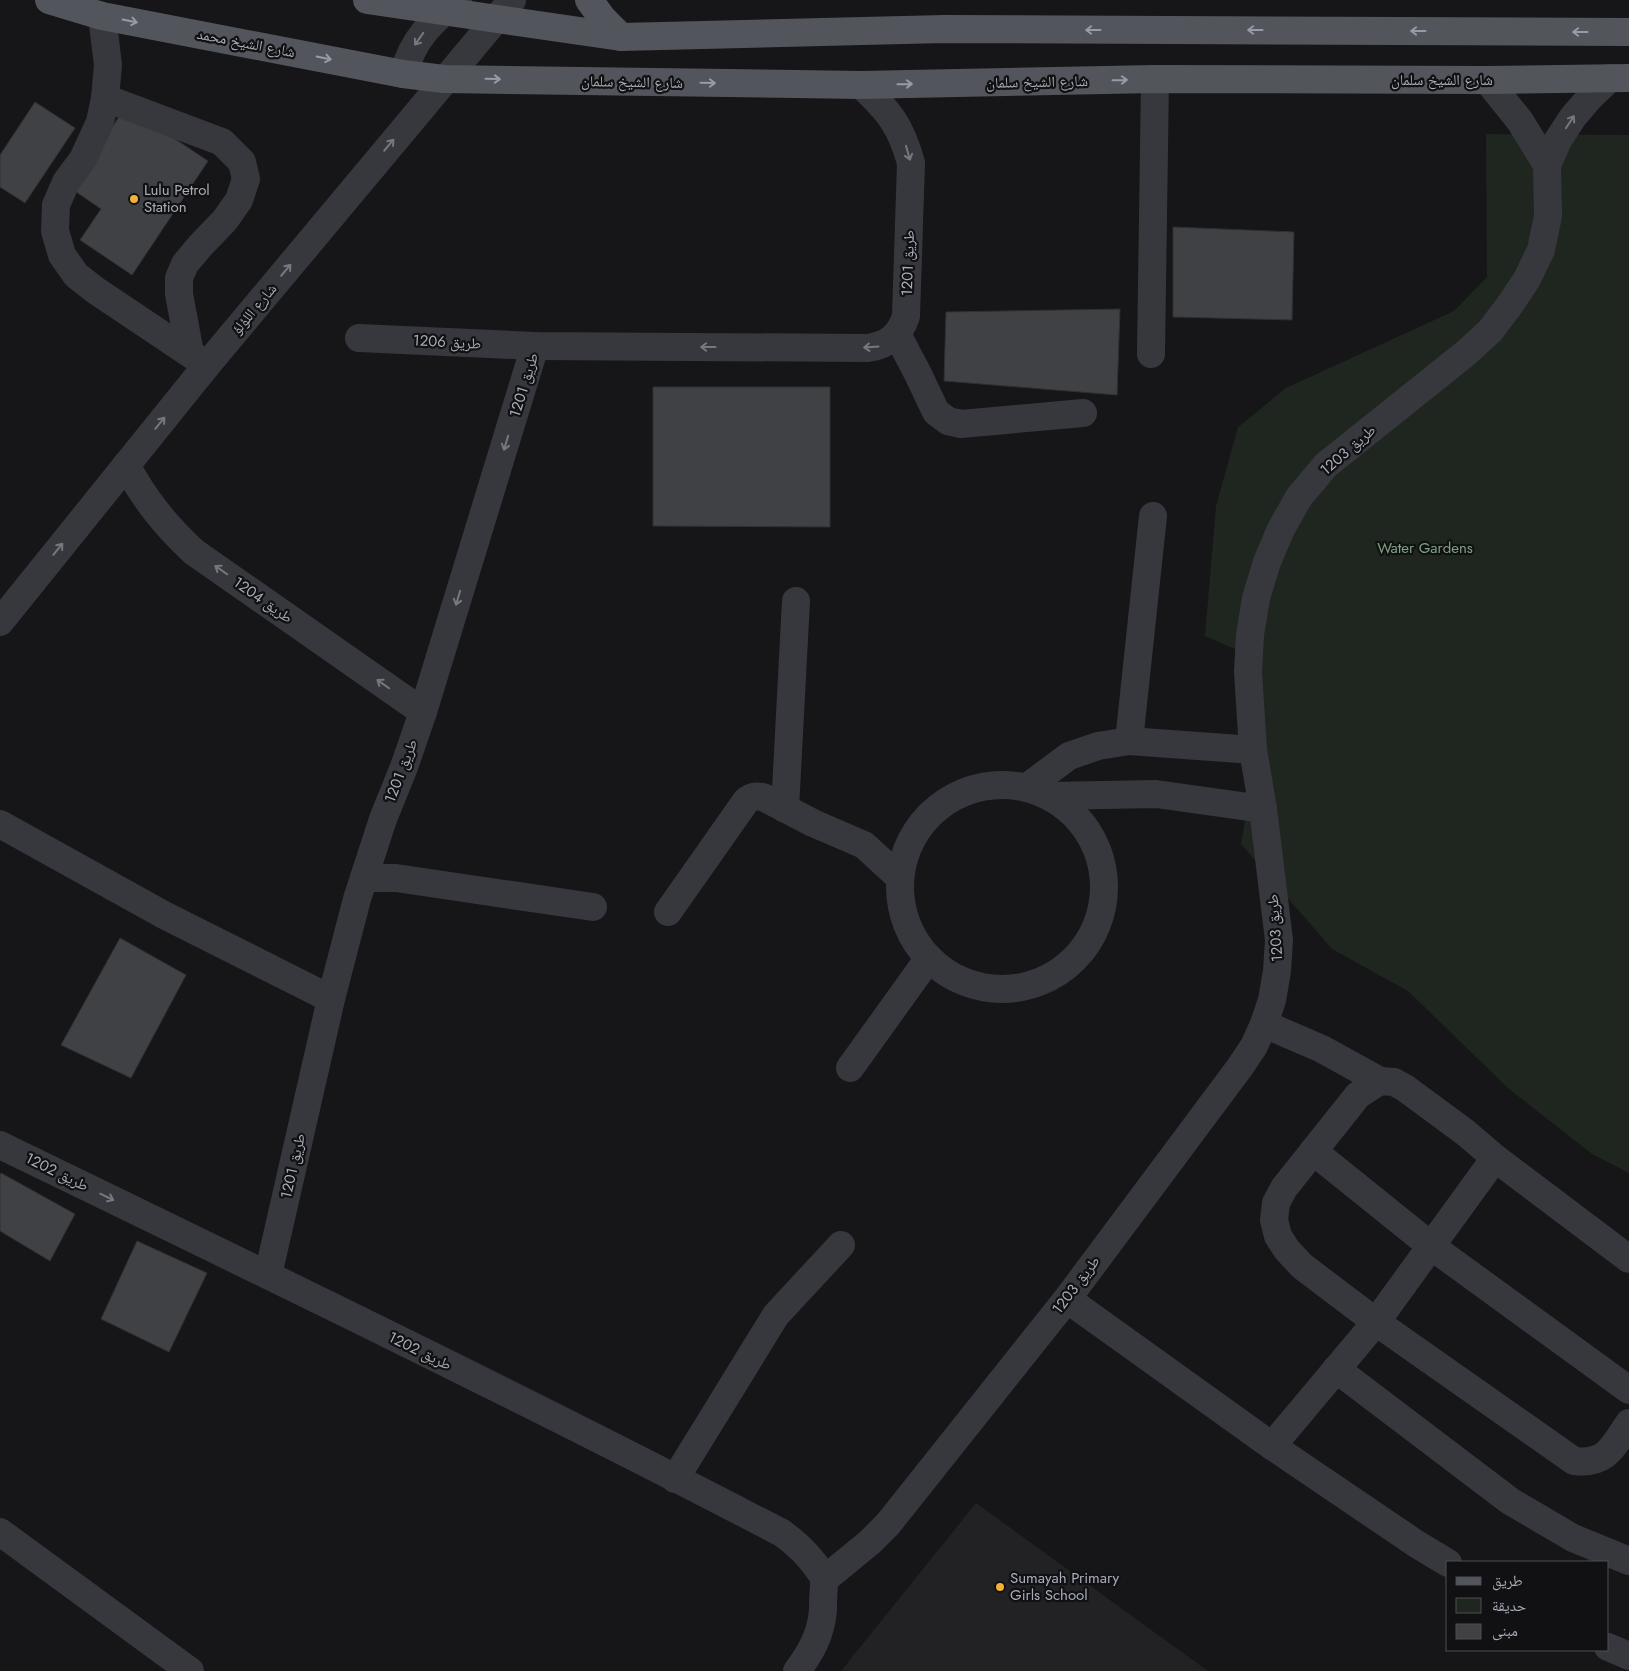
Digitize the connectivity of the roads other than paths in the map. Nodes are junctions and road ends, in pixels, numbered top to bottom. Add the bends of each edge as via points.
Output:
1 (49, 0) edge
2 (367, 0) edge
3 (589, 0) edge
4 (451, 6) edge
5 (503, 9) edge
6 (102, 16) junction
7 (1629, 32) edge
8 (621, 37) junction
9 (404, 74) junction
10 (1620, 78) edge
11 (444, 79) junction
12 (1155, 79) junction
13 (1487, 80) junction
14 (862, 85) junction
15 (105, 98) junction
16 (1547, 165) junction
17 (897, 334) junction
18 (359, 338) dead end
19 (536, 346) junction
20 (1151, 354) dead end
21 (198, 359) junction
22 (1083, 413) dead end
23 (126, 465) junction
24 (1153, 516) dead end
25 (796, 600) dead end
26 (0, 622) edge
27 (422, 712) junction
28 (1129, 741) junction
29 (1253, 750) junction
30 (1038, 792) junction
31 (785, 809) junction
32 (1263, 809) junction
33 (0, 824) edge
34 (364, 878) junction
35 (900, 878) junction
36 (592, 907) dead end
37 (668, 912) dead end
38 (929, 958) junction
39 (331, 999) junction
40 (1264, 1024) junction
41 (850, 1068) dead end
42 (1380, 1082) junction
43 (0, 1145) edge
44 (1312, 1151) junction
45 (1495, 1158) junction
46 (841, 1244) dead end
47 (1431, 1246) junction
48 (1629, 1259) edge
49 (268, 1275) junction
50 (1066, 1299) junction
51 (1376, 1322) junction
52 (1336, 1369) junction
53 (1629, 1390) edge
54 (1629, 1423) edge
55 (1272, 1446) junction
56 (675, 1479) junction
57 (0, 1532) edge
58 (1629, 1561) edge
59 (1446, 1562) edge
60 (824, 1579) junction
61 (1609, 1646) edge
62 (1629, 1656) edge
63 (190, 1671) edge
64 (796, 1671) edge

1 - 6 main road, شارع الشيخ محمد
2 - 4 main road
3 - 8 main road
4 - 5 main road
4 -> 9 street via 429,25 416,42
5 - 8 main road
5 - 11 street, شارع اللؤلؤ
6 -> 9 main road, شارع الشيخ محمد
6 - 15 street via 108,65
7 -> 8 main road via 944,29
9 - 11 main road, شارع الشيخ محمد
10 - 13 main road, شارع الشيخ سلمان
16 -> 10 street, طريق 1203 via 1573,117 1591,96
11 -> 14 main road, شارع الشيخ سلمان
21 -> 11 street, شارع اللؤلؤ
12 - 13 main road, شارع الشيخ سلمان
14 -> 12 main road, شارع الشيخ سلمان
12 - 20 street
13 - 16 street via 1520,121
14 -> 17 street, طريق 1201 via 894,121 905,141 911,163 907,305 902,329
15 - 21 street via 100,122 56,205 55,231 62,255 76,275 95,290
15 - 21 street via 222,142 242,162 246,179 239,200 185,264 179,278 179,294
16 - 29 street, طريق 1203 via 1548,216 1541,250 1510,306 1466,354 1326,465 1299,497 1281,529 1256,598 1250,635 1248,672
17 -> 19 street, طريق 1201 via 881,346 868,348
17 - 22 street via 936,412 948,421 961,424
18 - 19 street, طريق 1206
19 -> 27 street, طريق 1201
23 -> 21 street, شارع اللؤلؤ
26 -> 23 street, شارع اللؤلؤ
27 -> 23 street, طريق 1204 via 194,552 154,511
24 - 28 street
25 - 31 street
27 - 34 street, طريق 1201
28 - 29 street
28 - 30 street via 1098,746 1069,756
29 - 32 street, طريق 1203
30 - 32 street via 1156,794
30 - 35 street via 1001,784 976,788 952,797 932,811 916,831 905,853
30 - 38 street via 1070,810 1087,830 1098,852 1104,876 1103,902 1096,926 1084,948 1067,966 1045,979 1021,987 996,989 971,984
31 - 35 street via 864,846
31 - 37 street via 763,797 751,797
32 - 40 street, طريق 1203 via 1278,940 1272,1000
33 - 39 street via 164,914
34 - 36 street via 396,878
34 - 39 street, طريق 1201
35 - 38 street via 906,921
38 - 41 street
39 - 49 street, طريق 1201
40 - 42 street via 1322,1049
40 - 50 street, طريق 1203 via 1240,1067
42 - 44 street via 1358,1095
42 - 45 street via 1394,1082 1405,1088
43 -> 49 street, طريق 1202
44 - 47 street
44 - 51 street via 1276,1203 1274,1220 1278,1236 1302,1266
45 - 47 street
45 - 48 street
46 - 56 street via 776,1314
47 - 51 street
47 - 53 street
49 - 56 street, طريق 1202
50 - 55 street
50 - 60 street, طريق 1203 via 888,1524
51 - 52 street
51 - 54 street via 1574,1461 1600,1459 1611,1450
52 - 55 street
52 - 58 street via 1510,1501 1573,1538
55 - 59 street
56 - 60 street, طريق 1202 via 782,1533 813,1560
57 - 63 street
60 - 64 street via 817,1641
61 - 62 street

